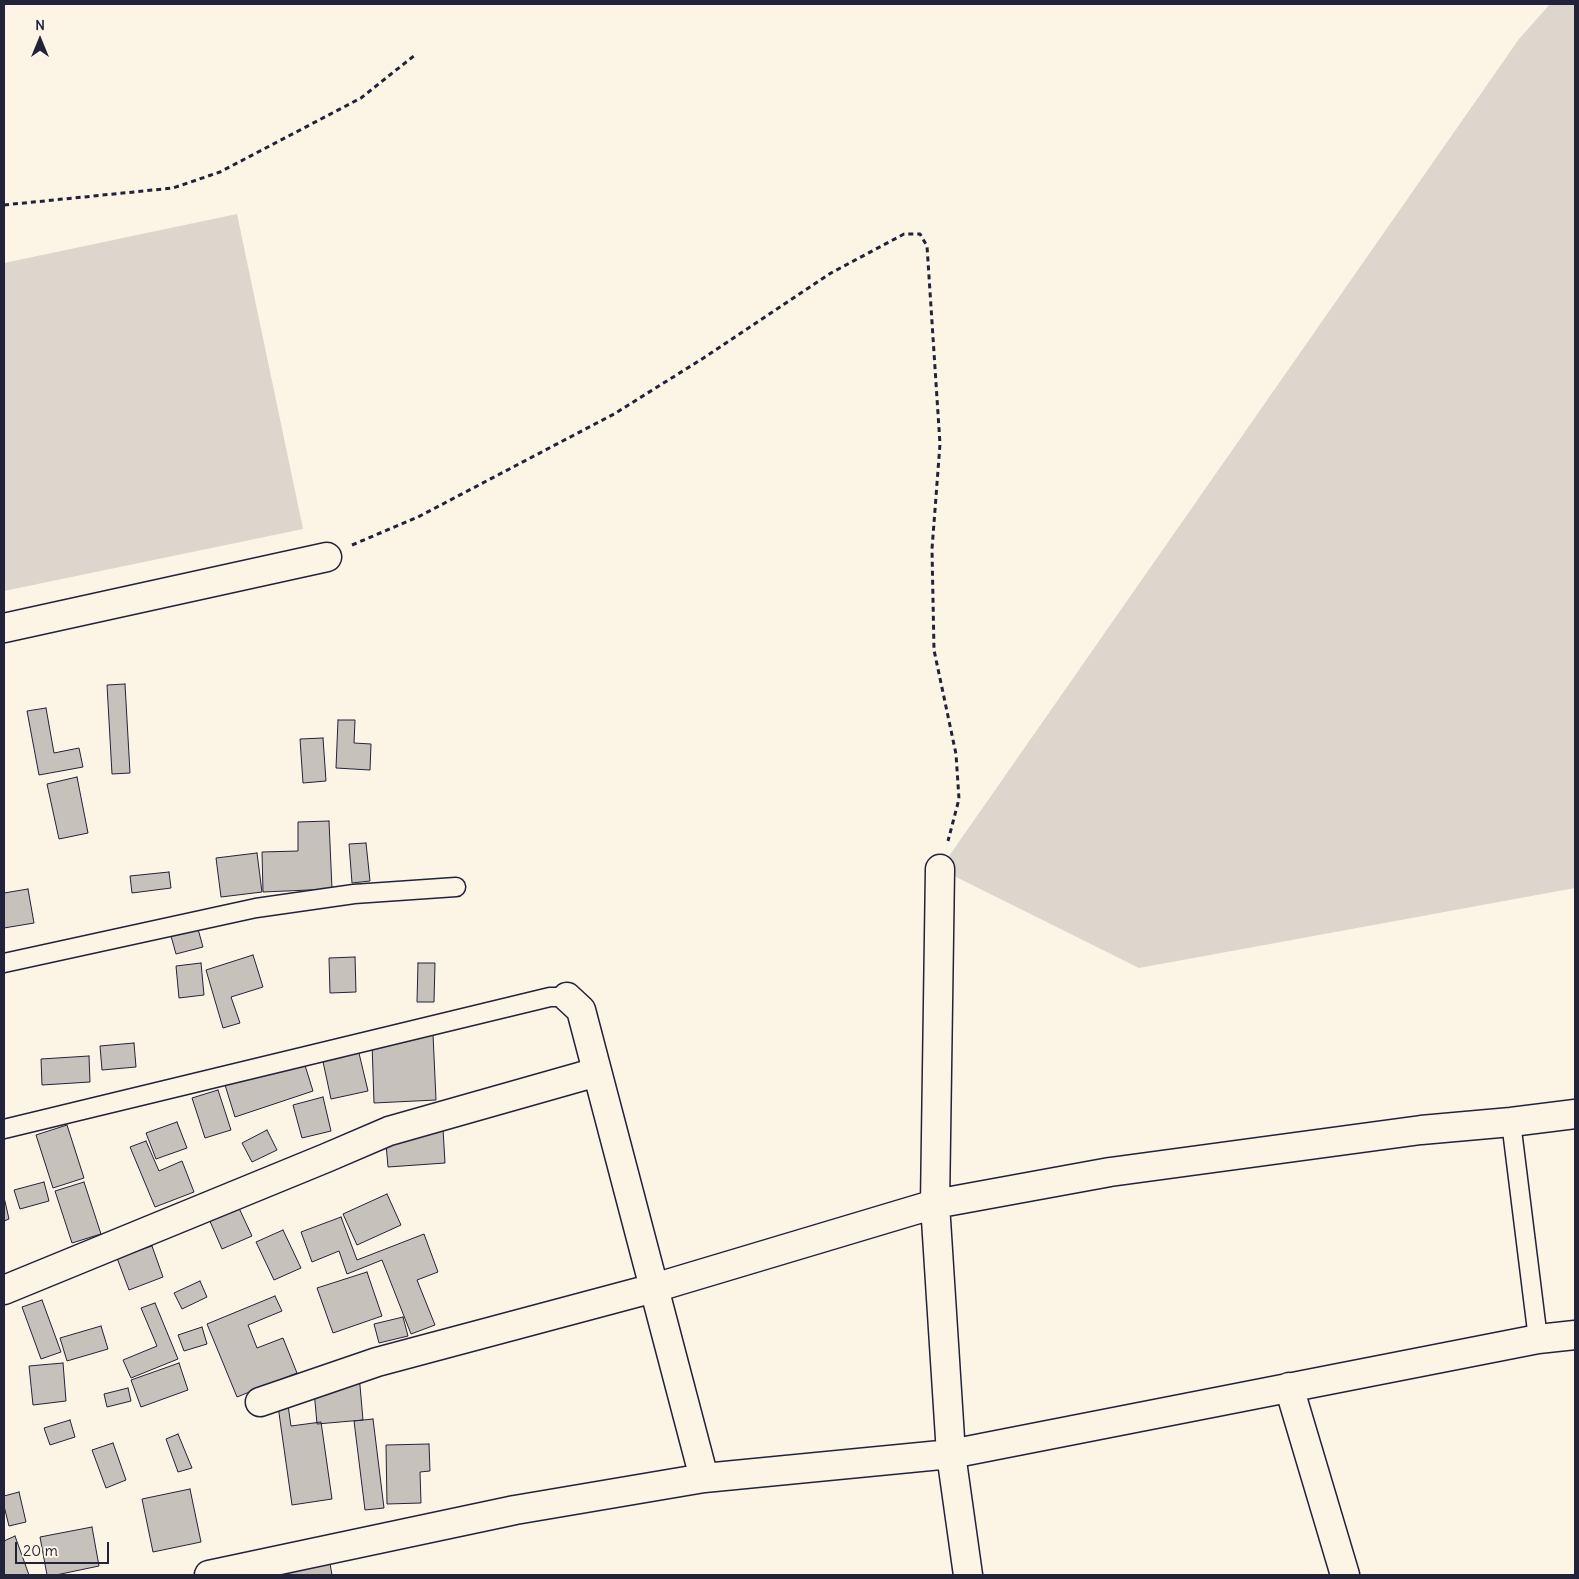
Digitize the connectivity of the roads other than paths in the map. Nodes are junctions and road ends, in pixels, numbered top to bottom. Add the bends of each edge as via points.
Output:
1 (327, 557) road end
2 (4, 628) edge
3 (940, 869) road end
4 (456, 887) dead end
5 (4, 963) edge
6 (567, 997) joint
7 (597, 1072) junction
8 (1575, 1114) edge
9 (1511, 1122) junction
10 (4, 1130) edge
11 (935, 1204) junction
12 (654, 1288) junction
13 (4, 1290) edge
14 (1575, 1335) edge
15 (1538, 1339) junction
16 (1289, 1387) junction
17 (260, 1402) dead end
18 (951, 1454) junction
19 (704, 1478) junction
20 (209, 1575) edge
21 (968, 1575) edge
22 (1345, 1575) edge

1 - 2 street
3 - 11 street
4 - 5 lane via 354,894 256,908
6 - 7 street via 580,1010
6 - 10 lane via 550,997
7 - 12 street
7 - 13 street via 389,1131
8 - 9 street
9 - 11 street via 1421,1130 1110,1172
9 - 15 lane
11 - 12 street
11 - 18 street
12 - 17 street via 377,1362
12 - 19 street
14 - 15 street
15 - 16 street
16 - 18 street
16 - 22 street
18 - 19 street
18 - 21 street
19 - 20 street via 515,1510

